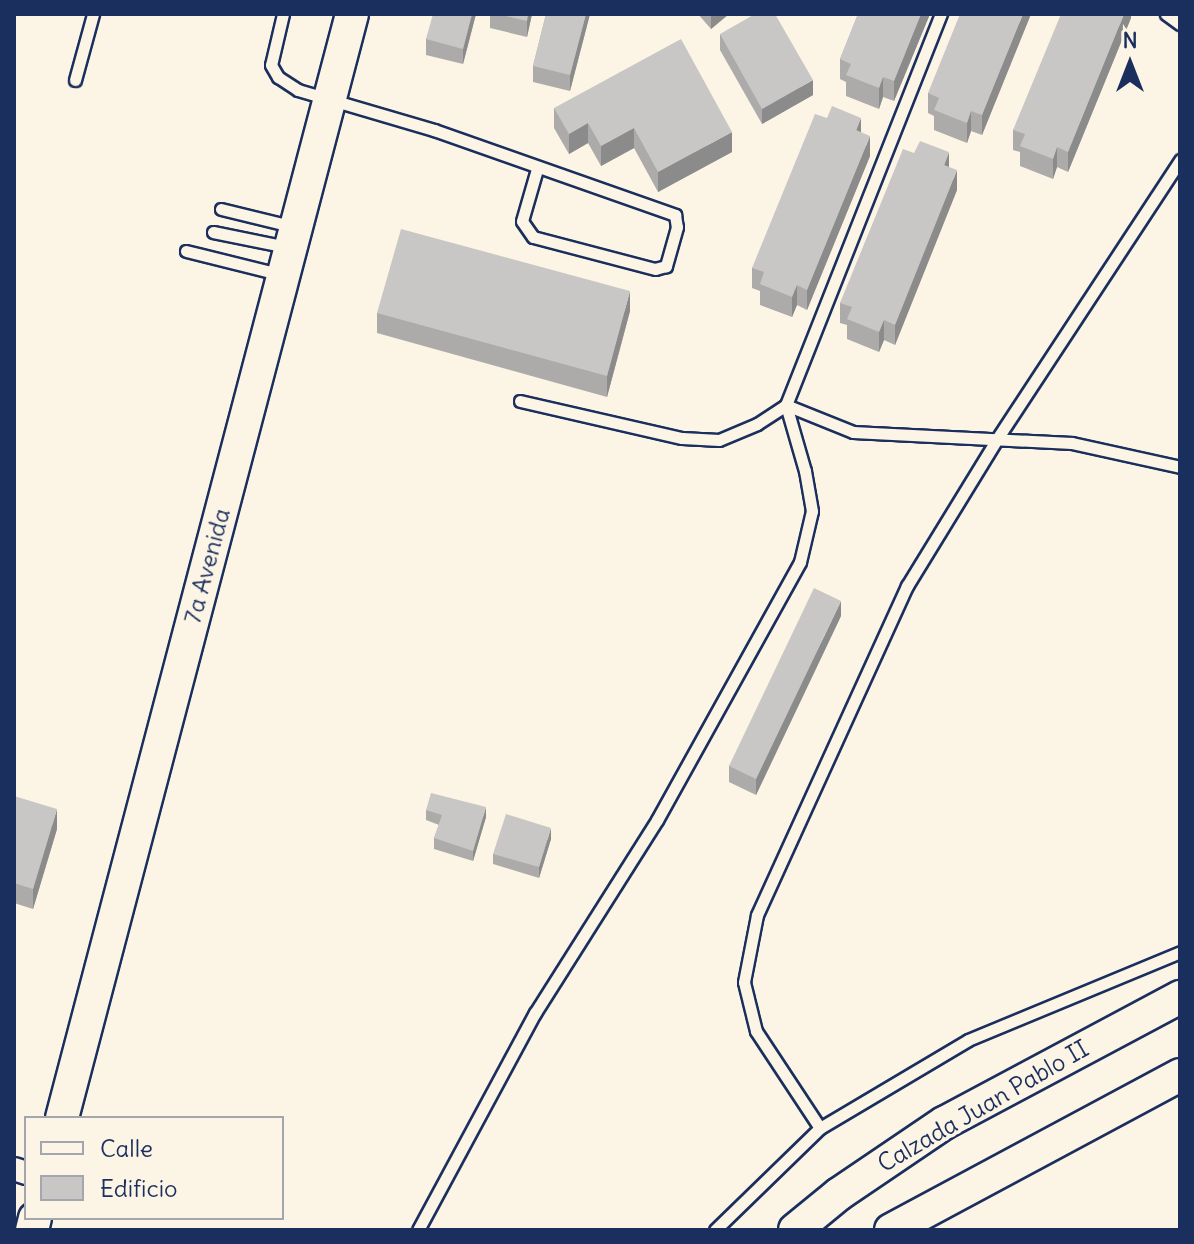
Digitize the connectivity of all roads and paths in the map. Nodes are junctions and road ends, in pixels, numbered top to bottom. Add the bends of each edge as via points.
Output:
1 (93, 14) edge
2 (283, 14) edge
3 (352, 14) edge
4 (941, 14) edge
5 (1166, 14) edge
6 (1180, 24) edge
7 (75, 80) dead end
8 (330, 98) junction
9 (1180, 160) edge
10 (537, 169) junction
11 (221, 209) dead end
12 (213, 232) dead end
13 (290, 250) junction
14 (186, 251) dead end
15 (520, 401) dead end
16 (786, 405) junction
17 (997, 439) junction
18 (1180, 467) edge
19 (1180, 952) edge
20 (1180, 997) edge
21 (1180, 1075) edge
22 (63, 1116) edge
23 (820, 1128) junction
24 (418, 1230) edge
25 (715, 1230) edge
26 (795, 1230) edge
27 (891, 1230) edge

1 - 7 lane
2 - 8 lane via 271,65 278,77 298,90
3 - 8 main road, 7a Avenida
4 - 16 lane
5 - 6 lane
8 - 10 lane
8 - 13 main road, 7a Avenida
9 - 17 lane
10 - 10 lane via 522,221 533,237 655,269 666,266 677,227 675,215
11 - 13 lane
12 - 13 lane
13 - 14 lane
13 - 22 main road, 7a Avenida
15 - 16 lane via 682,438 719,440
16 - 17 lane via 853,432
16 - 24 lane via 812,511 800,562 657,820 535,1013
17 - 18 lane via 1072,443
17 - 23 lane via 907,586 757,915 744,982 756,1031
19 - 23 lane via 968,1040
20 - 26 main road, Calzada Juan Pablo II via 944,1123
21 - 27 main road
23 - 25 lane

